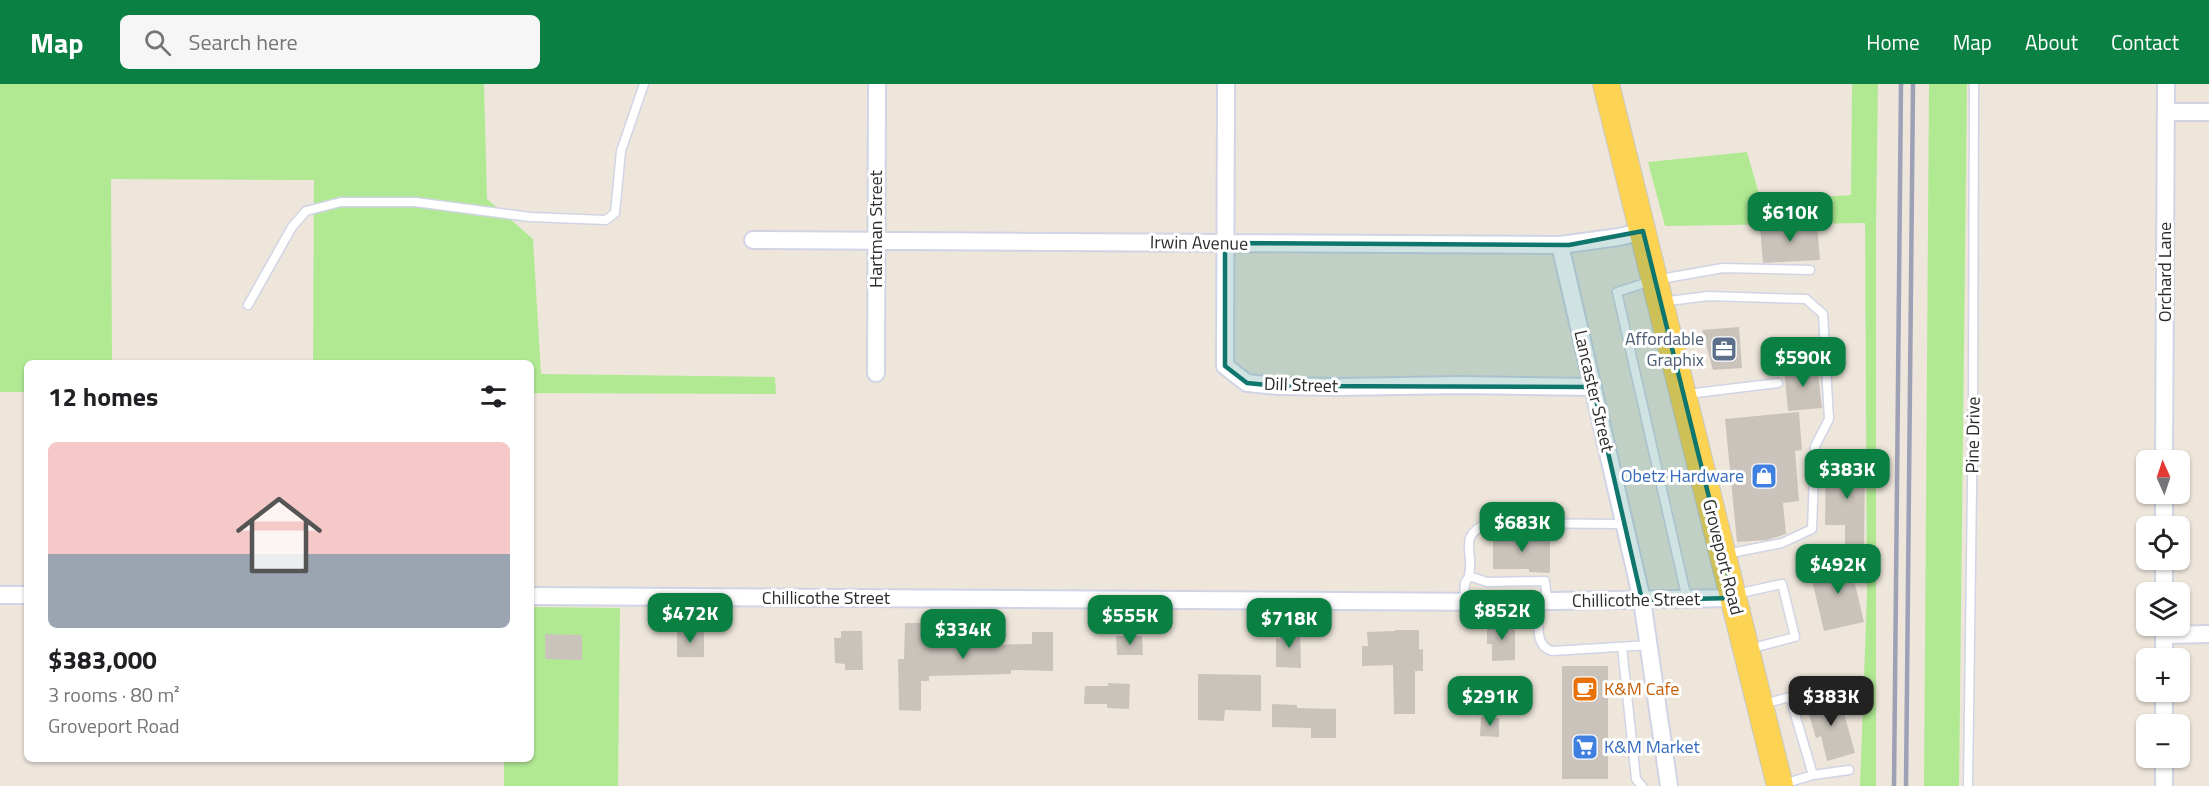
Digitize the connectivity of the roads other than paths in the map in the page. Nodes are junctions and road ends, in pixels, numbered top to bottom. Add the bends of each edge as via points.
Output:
1 (645, 84) edge
2 (877, 84) edge
3 (1226, 84) edge
4 (1606, 84) edge
5 (1974, 84) edge
6 (2166, 84) edge
7 (2166, 112) junction
8 (2209, 112) edge
9 (1643, 231) junction
10 (753, 240) dead end
11 (876, 241) junction
12 (1225, 243) junction
13 (1560, 245) junction
14 (1810, 270) dead end
15 (1658, 291) junction
16 (248, 305) dead end
17 (876, 373) dead end
18 (1778, 383) dead end
19 (1593, 387) junction
20 (1683, 394) junction
21 (2164, 450) edge
22 (1625, 524) junction
23 (1723, 555) junction
24 (1469, 576) junction
25 (0, 595) edge
26 (24, 595) edge
27 (534, 596) edge
28 (1733, 596) junction
29 (1687, 599) junction
30 (1642, 600) junction
31 (1543, 601) junction
32 (1465, 602) junction
33 (2190, 632) edge
34 (2209, 634) edge
35 (1650, 645) junction
36 (1622, 647) junction
37 (1746, 649) junction
38 (1838, 684) dead end
39 (1790, 697) junction
40 (1759, 705) junction
41 (2164, 768) edge
42 (1849, 770) dead end
43 (1813, 775) junction
44 (1780, 785) edge
45 (1641, 786) edge
46 (1669, 786) edge
47 (1968, 786) edge
48 (2164, 786) edge

1 - 16 lane via 621,151 615,213 606,220 530,217 415,202 341,202 306,211 292,227
2 - 11 street, Hartman Street
3 - 12 street, Dill Street
4 - 9 main road, Groveport Road
5 - 47 lane, Pine Drive
6 - 7 street, Orchard Lane
7 - 8 street
7 - 21 street, Orchard Lane
9 - 13 street, Irwin Avenue
9 - 15 main road, Groveport Road
10 - 11 street, Irwin Avenue
11 - 12 street, Irwin Avenue
11 - 17 street, Hartman Street
12 - 13 street, Irwin Avenue
12 - 19 street, Dill Street via 1224,366 1247,383
13 - 19 street, Lancaster Street
14 - 15 lane via 1723,268
15 - 20 main road, Groveport Road
15 - 23 lane via 1806,299 1823,314 1829,419 1815,446 1812,529 1782,543
15 - 29 lane via 1617,292
18 - 20 lane
19 - 22 street, Lancaster Street
20 - 23 main road, Groveport Road
22 - 24 lane via 1488,523 1470,534
22 - 30 street, Lancaster Street
23 - 28 main road, Groveport Road
24 - 31 lane via 1487,582 1545,581
24 - 32 lane via 1465,582
25 - 26 street
27 - 32 street, Chillicothe Street
28 - 29 street, Chillicothe Street
28 - 37 main road, Groveport Road
28 - 37 lane via 1782,584 1795,637
29 - 30 street, Chillicothe Street
30 - 31 street, Chillicothe Street
30 - 35 street, Lancaster Street
31 - 32 street, Chillicothe Street
31 - 36 lane via 1539,642 1545,649
33 - 34 street
35 - 36 lane
35 - 46 street, Lancaster Street
36 - 45 lane via 1635,779
37 - 40 main road, Groveport Road
38 - 39 lane
39 - 40 lane
39 - 43 lane
40 - 44 main road, Groveport Road
41 - 48 street
42 - 43 lane
43 - 44 lane

